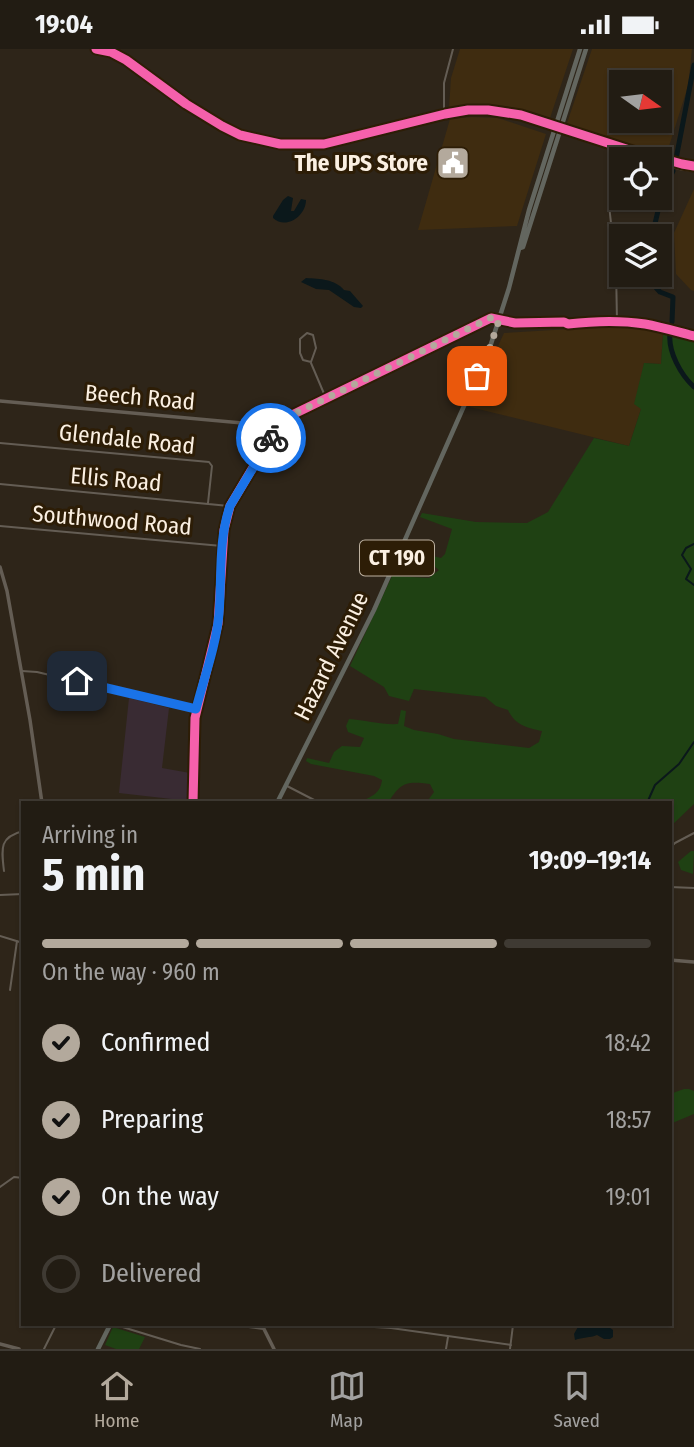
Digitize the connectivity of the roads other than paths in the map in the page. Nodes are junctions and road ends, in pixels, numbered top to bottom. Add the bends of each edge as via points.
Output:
1 (96, 49) edge
2 (453, 49) edge
3 (583, 50) edge
4 (444, 114) junction
5 (558, 127) junction
6 (619, 147) edge
7 (672, 162) edge
8 (672, 166) edge
9 (694, 168) edge
10 (609, 179) edge
11 (531, 202) junction
12 (609, 205) edge
13 (610, 210) edge
14 (533, 215) junction
15 (520, 248) junction
16 (499, 320) junction
17 (617, 320) junction
18 (694, 334) edge
19 (311, 362) junction
20 (326, 397) junction
21 (0, 401) edge
22 (275, 432) junction
23 (0, 443) edge
24 (0, 484) edge
25 (208, 503) junction
26 (230, 506) junction
27 (0, 526) edge
28 (222, 546) junction
29 (0, 567) edge
30 (21, 671) junction
31 (196, 709) junction
32 (286, 786) junction
33 (42, 801) edge
34 (193, 801) edge
35 (278, 801) edge
36 (316, 801) edge
37 (21, 831) edge
38 (694, 833) edge
39 (672, 846) edge
40 (4, 871) dead end
41 (672, 887) edge
42 (694, 888) edge
43 (21, 894) edge
44 (0, 895) edge
45 (0, 936) edge
46 (17, 941) junction
47 (21, 942) edge
48 (672, 960) edge
49 (694, 962) edge
50 (10, 990) dead end
51 (21, 1178) edge
52 (0, 1187) edge
53 (56, 1326) edge
54 (110, 1326) edge
55 (119, 1326) edge
56 (239, 1326) edge
57 (358, 1326) edge
58 (513, 1326) edge
59 (263, 1327) edge
60 (448, 1336) junction
61 (0, 1344) edge
62 (511, 1345) junction
63 (181, 1347) edge
64 (19, 1349) edge
65 (44, 1349) edge
66 (98, 1349) edge
67 (200, 1349) edge
68 (274, 1349) edge
69 (446, 1349) edge
70 (510, 1349) edge

1 - 4 street via 127,60 222,126 280,144 324,144
2 - 4 street via 444,83
3 - 5 main road, Hazard Avenue / CT 190
4 - 5 street via 494,110
5 - 6 street
5 - 11 main road, Hazard Avenue / CT 190
5 - 14 main road, Hazard Avenue / CT 190
7 - 9 street
8 - 9 street
10 - 12 street
11 - 14 main road
11 - 15 main road, Hazard Avenue / CT 190
13 - 17 street
14 - 15 main road, Hazard Avenue / CT 190
15 - 16 main road, Hazard Avenue / CT 190
16 - 17 street via 517,324
16 - 20 street via 487,320
16 - 32 main road, Hazard Avenue / CT 190 via 385,585
17 - 18 street
19 - 19 street via 316,343 307,333 300,339 300,353 303,360
19 - 20 street
20 - 22 street via 294,414
21 - 22 street, Beech Road via 263,425
22 - 26 street
23 - 25 street, Glendale Road via 209,462
24 - 25 street, Ellis Road
25 - 26 street, Ellis Road
26 - 28 street
27 - 28 street, Southwood Road
28 - 31 street via 218,624
29 - 30 street
30 - 31 street
30 - 33 street
31 - 34 street
32 - 35 main road, Hazard Avenue / CT 190
32 - 36 street
37 - 40 street via 1,843
38 - 39 street
41 - 42 street
43 - 44 street
45 - 46 street
46 - 47 street
46 - 50 street
48 - 49 street
51 - 52 street via 14,1177
53 - 65 street
54 - 66 main road
55 - 63 street
56 - 59 street
57 - 60 street
58 - 62 street
59 - 68 street
60 - 62 street
60 - 69 street
61 - 64 street
62 - 70 street
63 - 67 street

